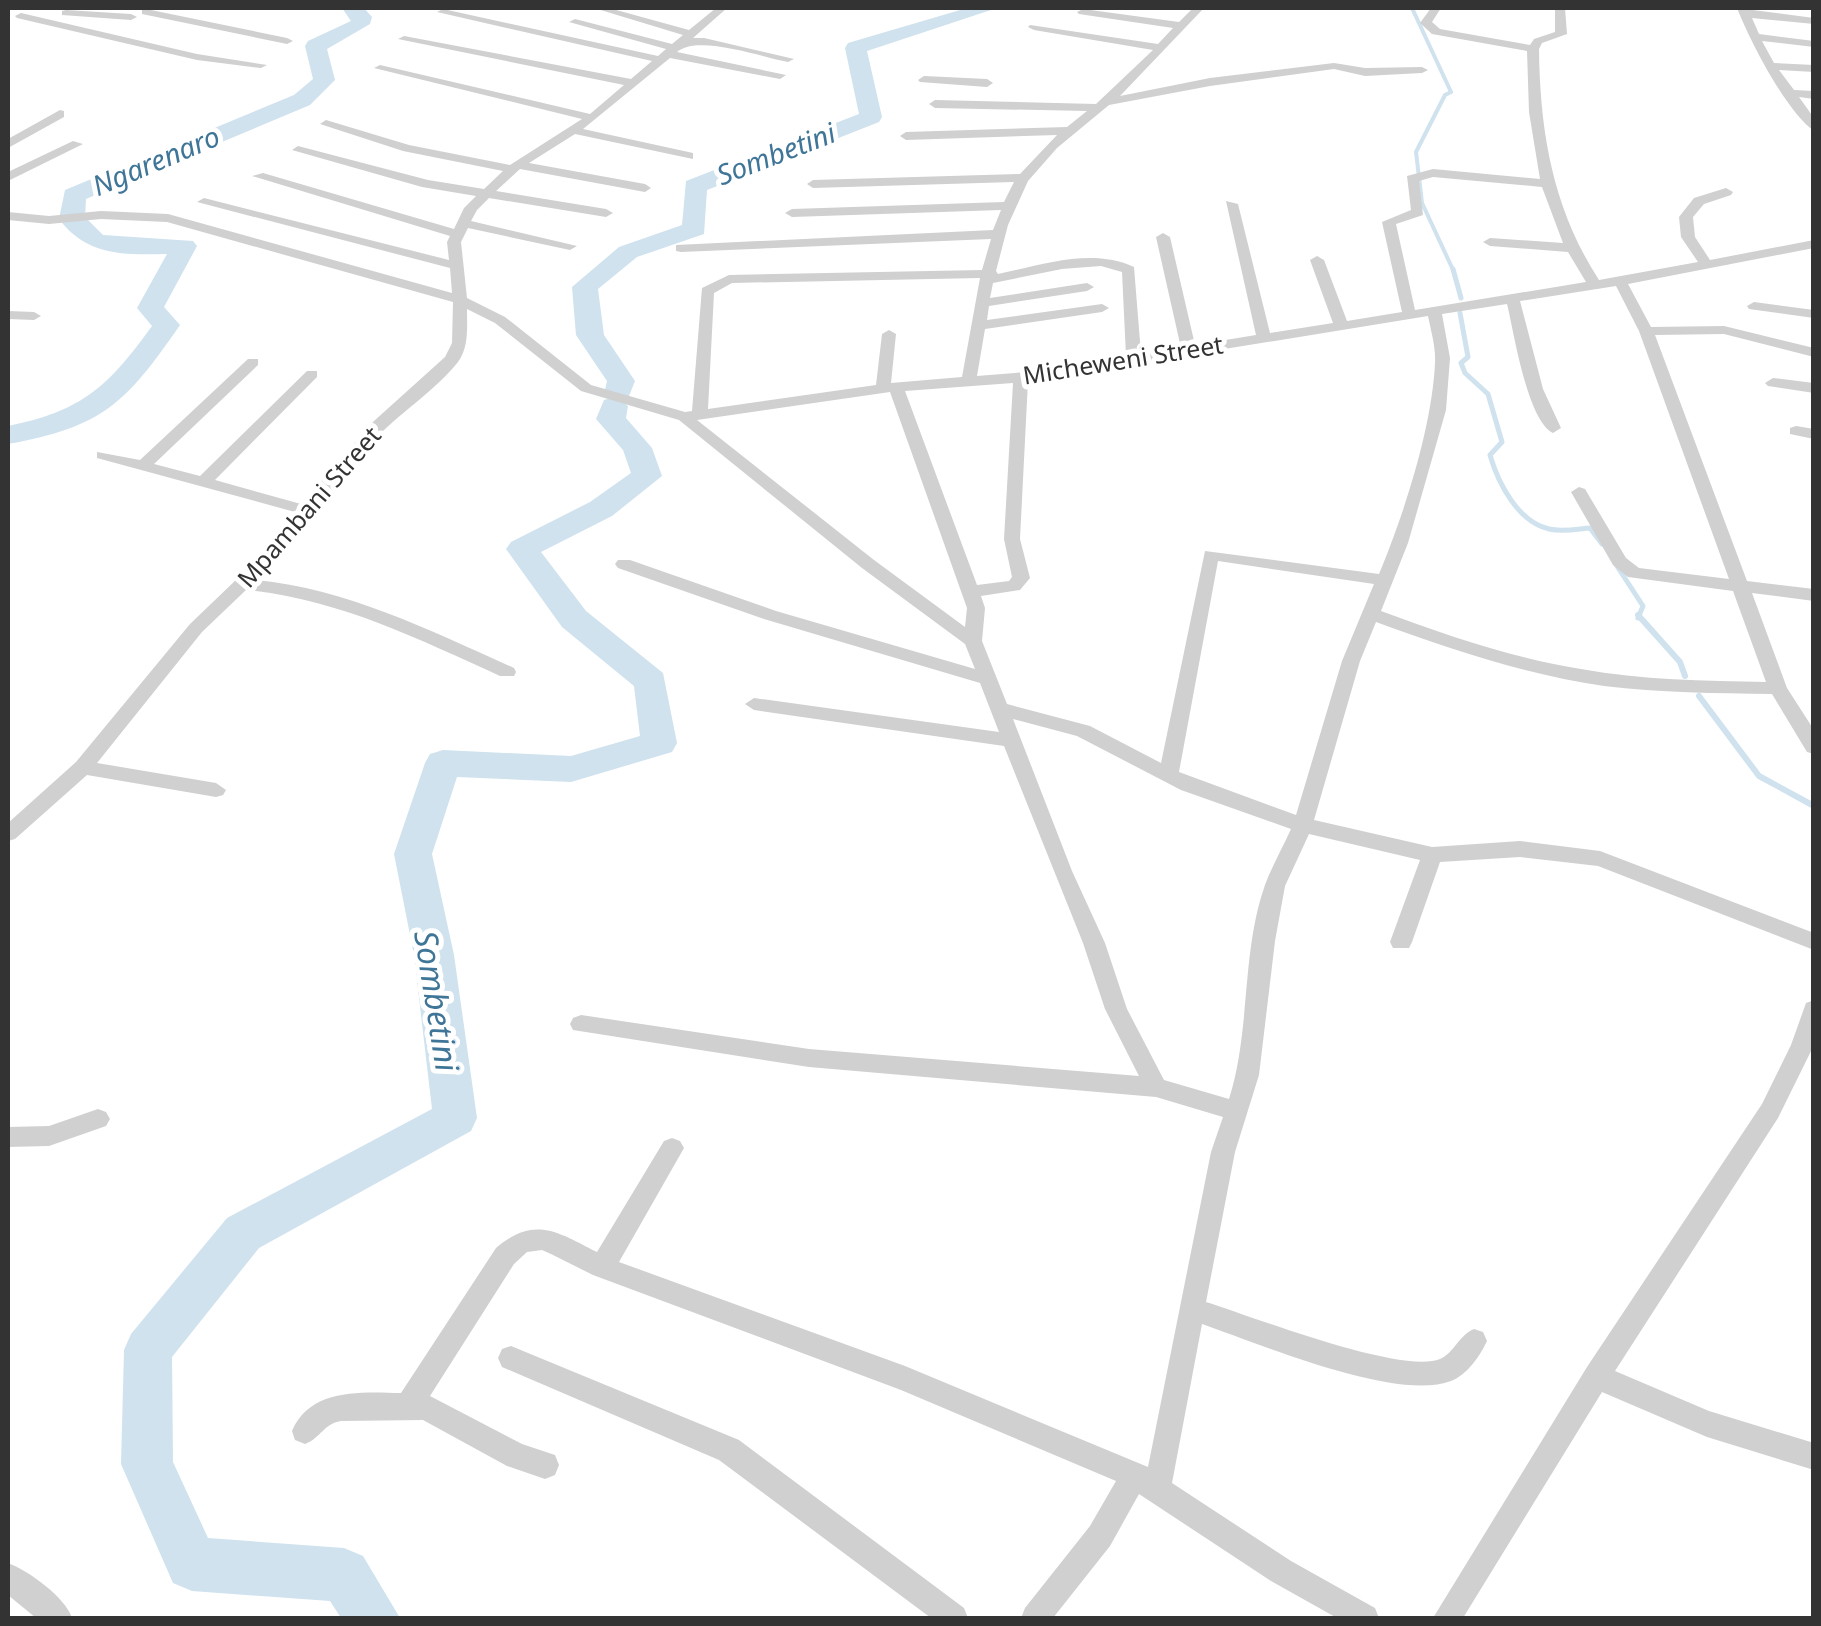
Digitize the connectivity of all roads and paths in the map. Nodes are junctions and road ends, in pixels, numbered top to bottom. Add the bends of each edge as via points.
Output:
1 (44, 8) edge
2 (159, 8) edge
3 (599, 8) edge
4 (1200, 8) edge
5 (1436, 8) edge
6 (1560, 8) edge
7 (714, 9) edge
8 (1743, 11) edge
9 (146, 12) junction
10 (443, 12) dead end
11 (1083, 12) dead end
12 (21, 16) dead end
13 (132, 17) junction
14 (1814, 21) edge
15 (575, 22) dead end
16 (1180, 26) junction
17 (1034, 27) dead end
18 (101, 32) junction
19 (1754, 37) junction
20 (404, 39) dead end
21 (287, 41) dead end
22 (1814, 44) edge
23 (1158, 47) junction
24 (675, 48) junction
25 (1532, 49) junction
26 (788, 58) dead end
27 (261, 65) dead end
28 (1770, 66) junction
29 (380, 68) dead end
30 (1814, 69) edge
31 (1422, 70) dead end
32 (780, 75) dead end
33 (924, 80) dead end
34 (635, 83) junction
35 (1788, 93) junction
36 (1814, 95) edge
37 (935, 104) dead end
38 (1103, 105) junction
39 (985, 106) junction
40 (60, 114) dead end
41 (592, 118) junction
42 (326, 124) dead end
43 (1812, 124) edge
44 (572, 130) junction
45 (1069, 132) junction
46 (906, 136) dead end
47 (8, 144) edge
48 (77, 144) dead end
49 (298, 150) dead end
50 (689, 156) dead end
51 (515, 167) junction
52 (258, 176) dead end
53 (8, 177) edge
54 (1024, 178) junction
55 (1546, 183) junction
56 (813, 184) dead end
57 (645, 188) dead end
58 (1726, 192) dead end
59 (482, 195) junction
60 (204, 202) dead end
61 (1231, 204) dead end
62 (1010, 206) junction
63 (606, 213) dead end
64 (792, 213) dead end
65 (8, 216) edge
66 (460, 228) junction
67 (1000, 234) junction
68 (1163, 237) dead end
69 (1490, 242) dead end
70 (1814, 244) edge
71 (570, 246) dead end
72 (681, 248) dead end
73 (1570, 248) junction
74 (1316, 260) dead end
75 (1704, 262) junction
76 (454, 265) junction
77 (989, 277) junction
78 (1620, 280) junction
79 (1594, 284) junction
80 (1086, 287) dead end
81 (1512, 297) junction
82 (460, 300) junction
83 (984, 303) junction
84 (1754, 306) dead end
85 (1102, 308) dead end
86 (1434, 309) junction
87 (1409, 314) junction
88 (1814, 314) edge
89 (8, 315) edge
90 (34, 316) dead end
91 (1341, 324) junction
92 (979, 325) junction
93 (1646, 330) junction
94 (889, 334) dead end
95 (1264, 337) junction
96 (1189, 351) junction
97 (1814, 352) edge
98 (1134, 358) junction
99 (252, 362) dead end
100 (312, 374) dead end
101 (1021, 377) junction
102 (969, 381) junction
103 (1773, 383) dead end
104 (889, 388) junction
105 (1814, 388) edge
106 (692, 416) junction
107 (1553, 428) dead end
108 (103, 455) dead end
109 (143, 466) junction
110 (203, 483) junction
111 (1580, 492) dead end
112 (305, 510) junction
113 (624, 564) dead end
114 (1383, 580) junction
115 (241, 584) junction
116 (1739, 585) junction
117 (970, 592) junction
118 (1814, 594) edge
119 (1370, 613) junction
120 (973, 641) junction
121 (508, 672) dead end
122 (990, 680) junction
123 (1778, 688) junction
124 (754, 704) dead end
125 (996, 708) junction
126 (1010, 740) junction
127 (1814, 748) edge
128 (83, 768) junction
129 (1168, 776) junction
130 (216, 790) dead end
131 (1303, 825) junction
132 (8, 834) edge
133 (1432, 855) junction
134 (1402, 942) dead end
135 (1814, 942) edge
136 (1814, 1009) edge
137 (581, 1024) dead end
138 (1156, 1087) junction
139 (1236, 1111) junction
140 (98, 1119) dead end
141 (8, 1136) edge
142 (672, 1148) dead end
143 (602, 1267) junction
144 (1192, 1309) junction
145 (1474, 1342) dead end
146 (511, 1358) dead end
147 (1596, 1376) junction
148 (409, 1404) junction
149 (305, 1431) dead end
150 (1814, 1457) edge
151 (545, 1465) dead end
152 (1146, 1482) junction
153 (8, 1578) edge
154 (58, 1618) edge
155 (954, 1618) edge
156 (1035, 1618) edge
157 (1364, 1618) edge
158 (1447, 1618) edge

1 - 13 street
2 - 9 street
3 - 24 street
4 - 16 street
5 - 25 street via 1426,24 1436,32
6 - 25 street via 1561,34
7 - 24 street, Mpambani Street
8 - 14 street
8 - 19 street
9 - 13 street
9 - 21 street
10 - 24 street
11 - 16 street
12 - 18 street
13 - 18 street
15 - 24 street
16 - 23 street
17 - 23 street
18 - 27 street
19 - 22 street
19 - 28 street
20 - 34 street
23 - 38 street
24 - 26 street via 704,41
24 - 32 street
24 - 34 street, Mpambani Street
25 - 55 street via 1534,138
28 - 30 street
28 - 35 street
29 - 41 street
31 - 38 street via 1334,66
33 - 39 street via 989,78
34 - 41 street, Mpambani Street
35 - 36 street
35 - 43 street
37 - 39 street
38 - 39 street
38 - 45 street
40 - 47 street
41 - 44 street, Mpambani Street
42 - 51 street via 407,148
44 - 50 street
44 - 51 street, Mpambani Street
45 - 46 street
45 - 54 street
48 - 53 street
49 - 59 street
51 - 57 street
51 - 59 street, Mpambani Street
52 - 66 street
54 - 56 street
54 - 62 street
55 - 73 street
55 - 87 street via 1421,175 1410,182 1418,212 1390,222
58 - 75 street via 1699,202 1686,217 1688,238
59 - 63 street
59 - 66 street, Mpambani Street
60 - 76 street
61 - 95 street
62 - 64 street
62 - 67 street
65 - 82 street, Micheweni Street via 184,222
66 - 71 street
66 - 76 street, Mpambani Street
67 - 72 street
67 - 77 street
68 - 96 street
69 - 73 street
70 - 75 street, Micheweni Street
73 - 79 street
74 - 91 street
75 - 78 street, Micheweni Street
76 - 82 street, Mpambani Street
77 - 83 street
77 - 98 street via 1122,264 1130,270
77 - 106 street via 715,284 707,292
78 - 79 street, Micheweni Street
78 - 93 street
79 - 81 street, Micheweni Street
80 - 83 street
81 - 86 street, Micheweni Street
81 - 107 street via 1535,389
82 - 106 street, Micheweni Street via 500,320 586,388
82 - 112 street, Mpambani Street via 452,359 380,424
83 - 92 street
84 - 88 street
85 - 92 street
86 - 87 street, Micheweni Street
86 - 114 street via 1443,358 1438,410
87 - 91 street, Micheweni Street
89 - 90 street
91 - 95 street, Micheweni Street
92 - 102 street
93 - 97 street via 1734,331
93 - 116 street
94 - 104 street
95 - 96 street, Micheweni Street
96 - 98 street, Micheweni Street
98 - 101 street, Micheweni Street
99 - 109 street
100 - 110 street
101 - 102 street, Micheweni Street
101 - 117 street via 1012,539 1021,578 1014,586
102 - 104 street, Micheweni Street
103 - 105 street
104 - 106 street, Micheweni Street
104 - 117 street
106 - 120 street
108 - 109 street
109 - 110 street
110 - 112 street
111 - 116 street via 1628,570
112 - 115 street, Mpambani Street
113 - 122 street
114 - 119 street
114 - 129 street via 1211,555
115 - 121 street via 346,603
115 - 128 street, Mpambani Street via 196,628
116 - 118 street
116 - 123 street
117 - 120 street
119 - 123 street via 1442,640 1576,675
119 - 131 street
120 - 122 street
122 - 125 street
123 - 127 street
124 - 126 street
125 - 126 street
125 - 129 street via 1083,731
126 - 138 street via 1116,1009
128 - 130 street
128 - 132 street, Mpambani Street
129 - 131 street
131 - 133 street
131 - 139 street via 1275,886 1248,1075
133 - 134 street
133 - 135 street via 1520,849 1600,860
136 - 147 street via 1754,1142
137 - 138 street via 809,1058
138 - 139 street
139 - 144 street
140 - 141 street via 49,1136
142 - 143 street
143 - 148 street via 542,1239 521,1242
143 - 152 street via 905,1379
144 - 145 street via 1381,1371 1420,1377 1448,1370
144 - 152 street
146 - 155 street via 729,1450
147 - 150 street via 1707,1424
147 - 158 street
148 - 149 street via 332,1409
148 - 151 street
152 - 156 street
152 - 157 street
153 - 154 street

